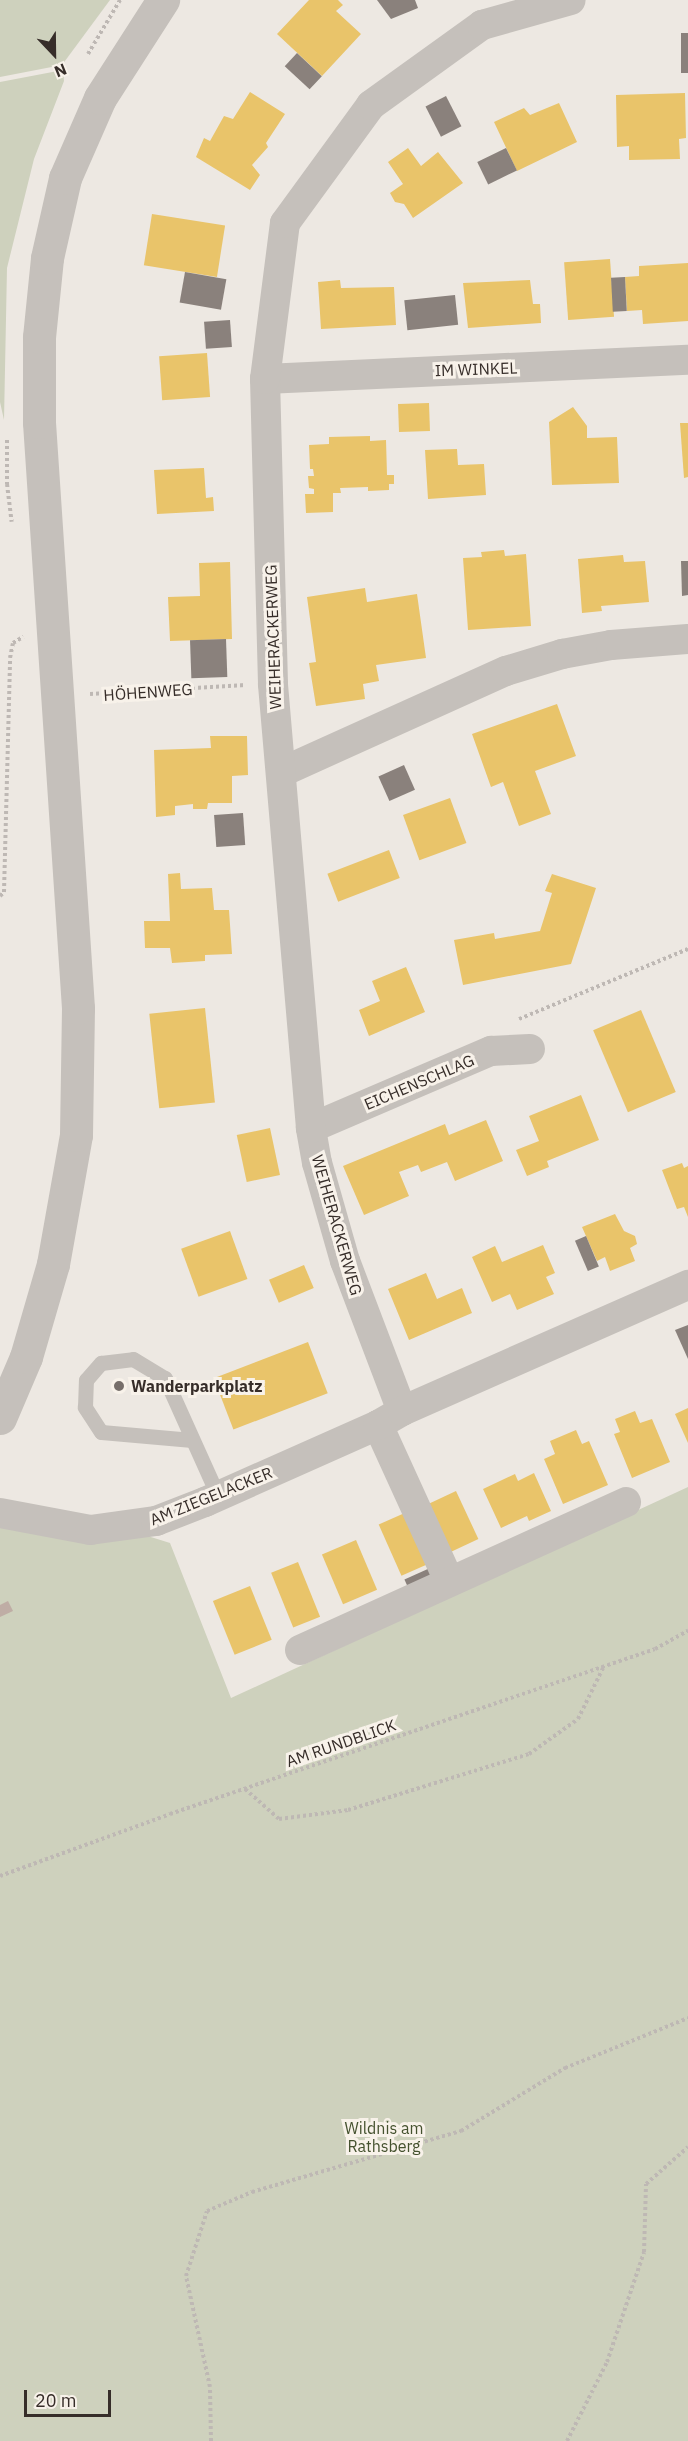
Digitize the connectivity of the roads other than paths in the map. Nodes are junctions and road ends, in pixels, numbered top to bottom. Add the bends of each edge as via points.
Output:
1 (163, 0) edge
2 (571, 0) edge
3 (688, 360) edge
4 (265, 379) junction
5 (688, 639) edge
6 (282, 772) junction
7 (530, 1049) road end
8 (311, 1128) junction
9 (688, 1286) edge
10 (0, 1418) edge
11 (390, 1418) junction
12 (192, 1440) junction
13 (218, 1496) junction
14 (626, 1502) dead end
15 (0, 1514) edge
16 (449, 1581) junction
17 (300, 1650) dead end

1 - 10 street via 100,98 65,178 47,258 39,337 39,422 78,1008 76,1135 53,1264 26,1357
2 - 4 street, WEIHERACKERWEG via 482,25 371,105 285,223
3 - 4 street, IM WINKEL
4 - 6 street, WEIHERACKERWEG via 273,684
5 - 6 street via 611,645 562,654 506,671
6 - 8 street, WEIHERACKERWEG
7 - 8 street, EICHENSCHLAG via 491,1051
8 - 11 street, WEIHERACKERWEG
9 - 11 street, AM ZIEGELACKER
11 - 13 street, AM ZIEGELACKER
11 - 16 street
12 - 12 lane via 101,1432 85,1407 86,1380 101,1363 133,1359 165,1378
12 - 13 lane
13 - 15 street, AM ZIEGELACKER via 156,1521 90,1530
14 - 16 street
16 - 17 street

